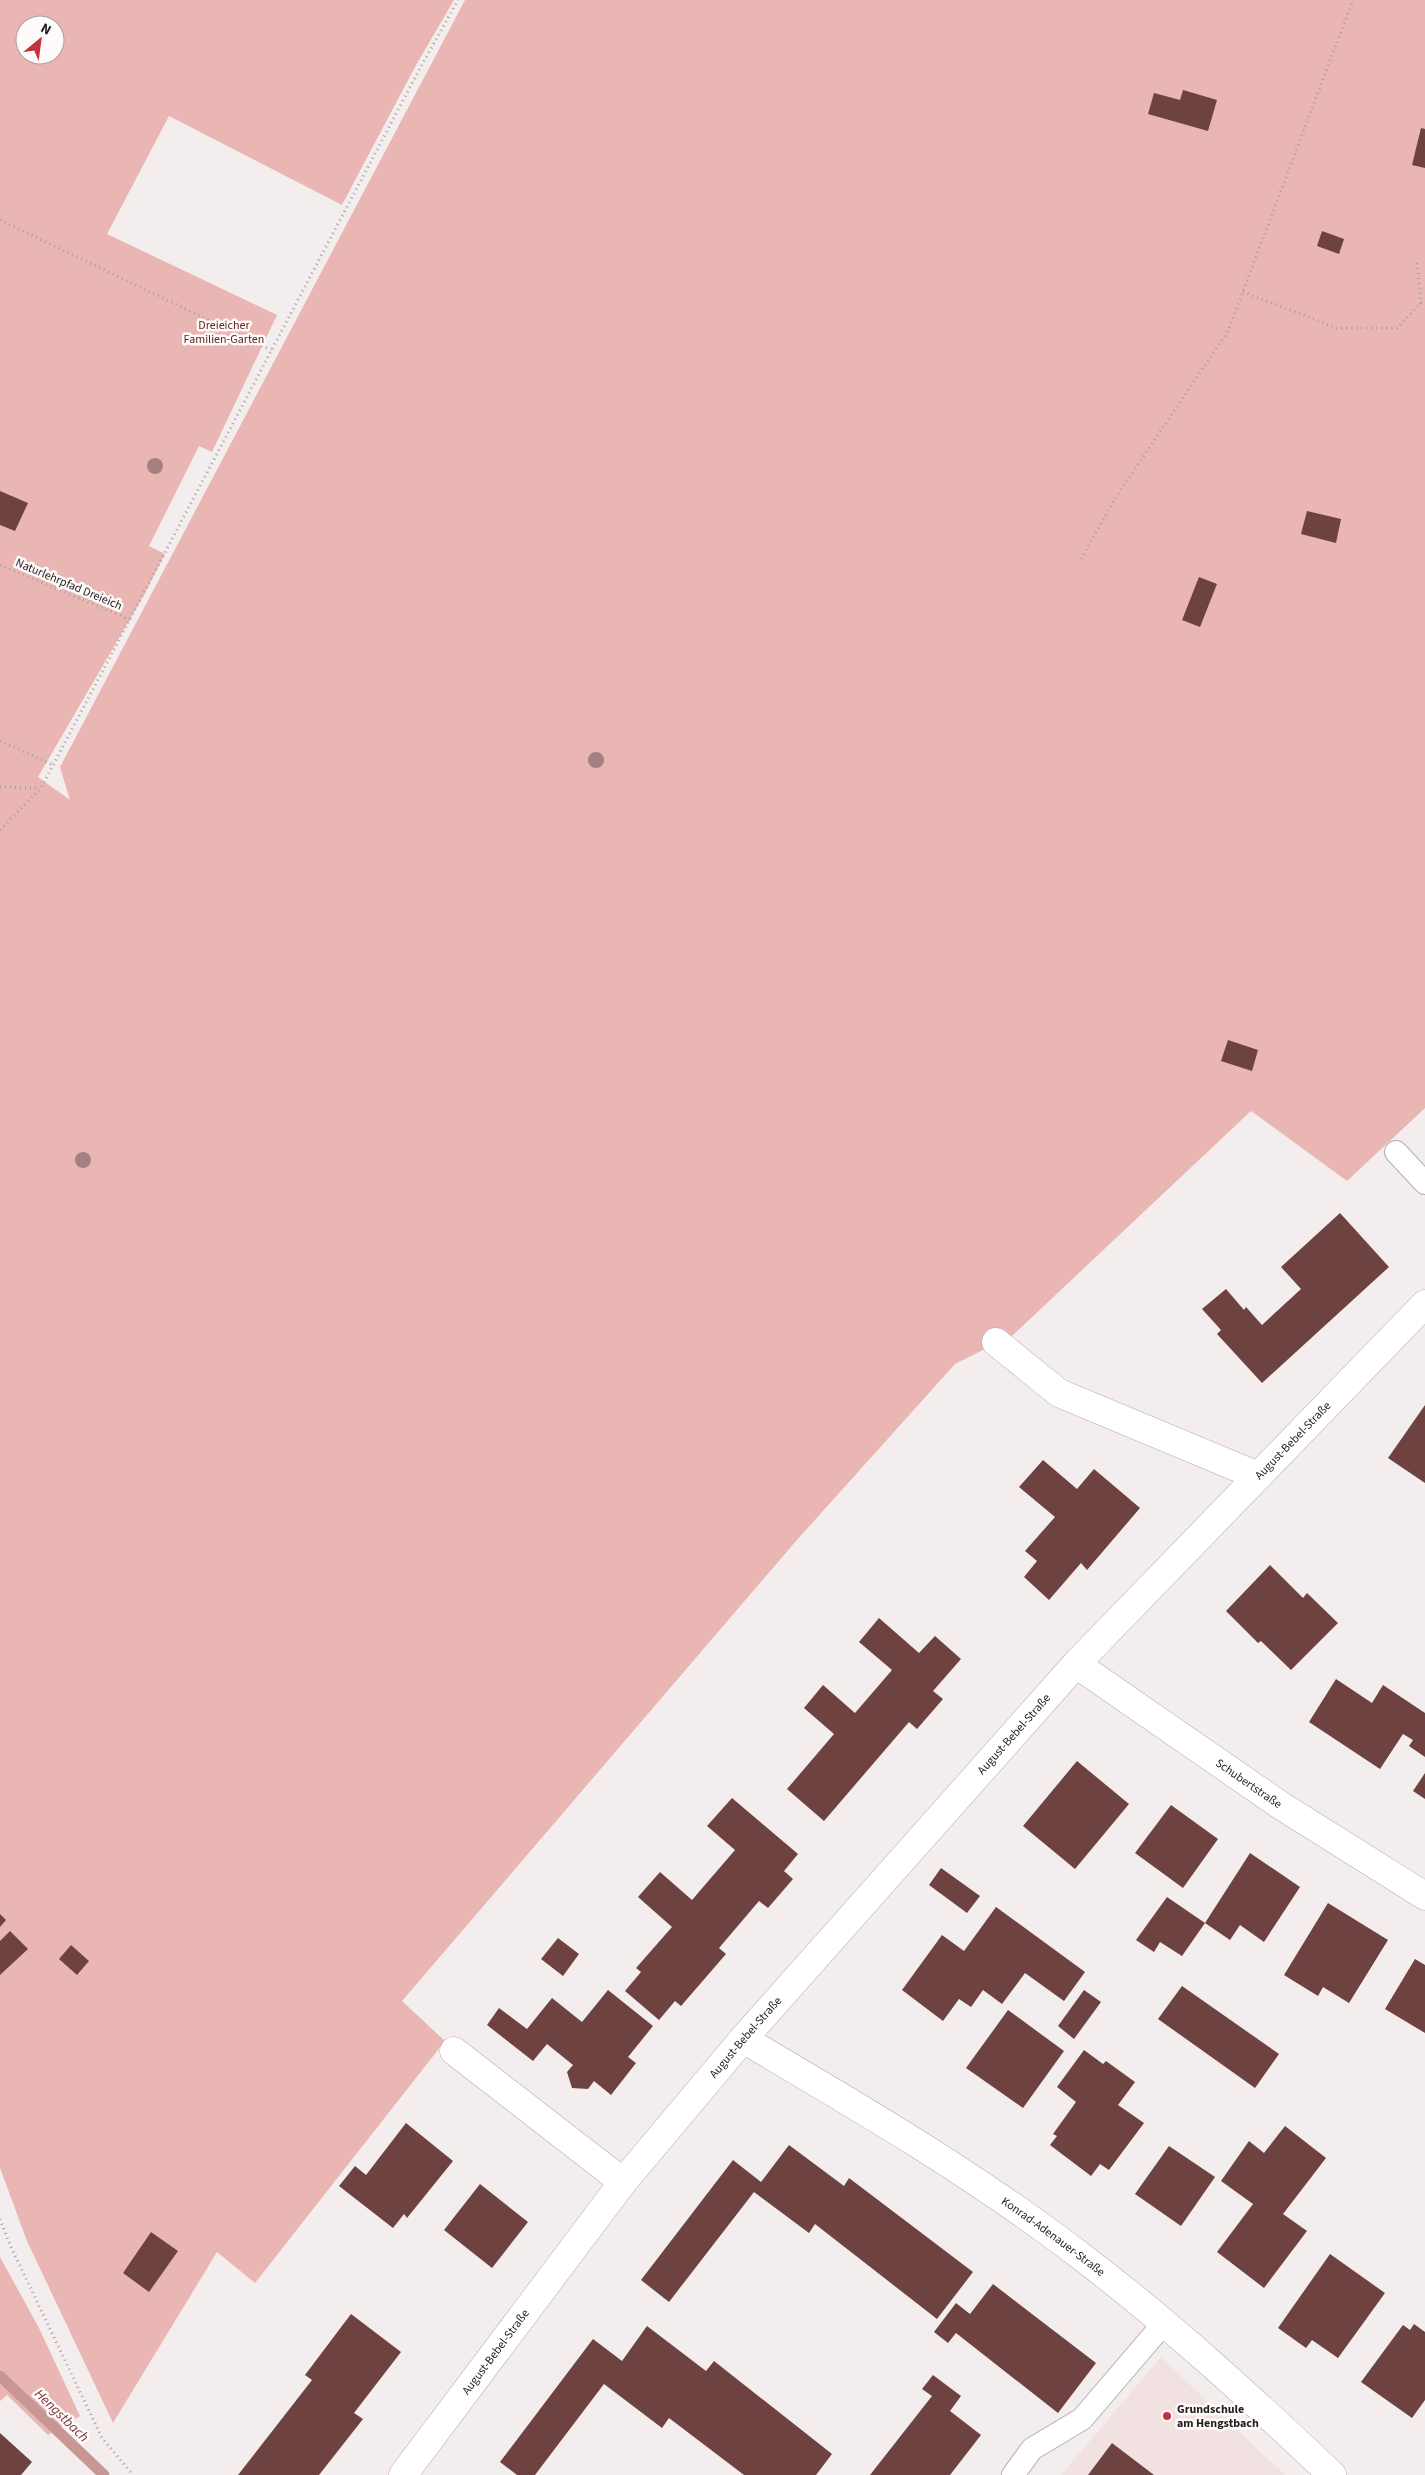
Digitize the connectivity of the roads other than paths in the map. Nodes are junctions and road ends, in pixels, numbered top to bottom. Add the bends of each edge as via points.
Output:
1 (1396, 1152) dead end
2 (1425, 1184) edge
3 (1425, 1304) edge
4 (996, 1342) dead end
5 (1258, 1476) junction
6 (1076, 1664) junction
7 (1425, 1896) edge
8 (743, 2039) junction
9 (454, 2051) dead end
10 (623, 2182) junction
11 (1164, 2323) junction
12 (403, 2475) edge
13 (1013, 2475) edge
14 (1332, 2475) edge

1 - 2 lane
3 - 5 street, August-Bebel-Straße
4 - 5 street via 1059,1393
5 - 6 street, August-Bebel-Straße
6 - 7 street, Schubertstraße via 1280,1805
6 - 8 street, August-Bebel-Straße
8 - 10 street, August-Bebel-Straße
8 - 11 street, Konrad-Adenauer-Straße via 882,2120 1008,2204 1082,2256
9 - 10 street
10 - 12 street, August-Bebel-Straße
11 - 13 lane via 1082,2419 1032,2449
11 - 14 street, Konrad-Adenauer-Straße

